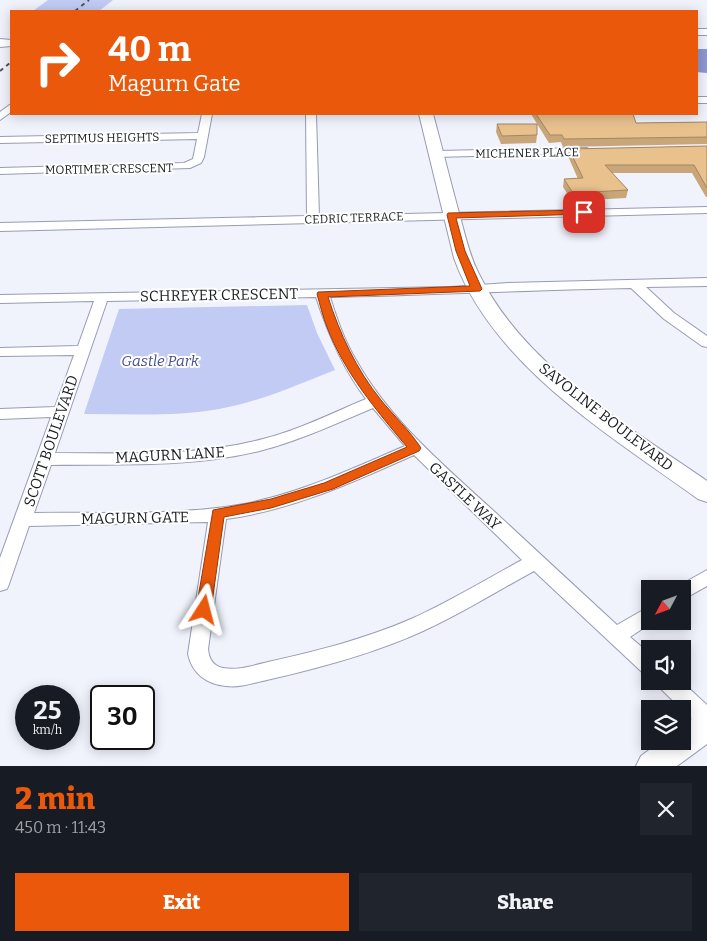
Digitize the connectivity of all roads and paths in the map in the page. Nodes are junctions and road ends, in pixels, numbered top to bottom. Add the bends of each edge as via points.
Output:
1 (207, 115) edge
2 (311, 115) edge
3 (426, 115) edge
4 (203, 136) junction
5 (0, 140) edge
6 (599, 151) edge
7 (436, 154) junction
8 (0, 171) edge
9 (707, 210) edge
10 (451, 215) junction
11 (313, 220) junction
12 (0, 227) edge
13 (707, 282) edge
14 (635, 284) junction
15 (477, 289) junction
16 (322, 294) junction
17 (102, 297) junction
18 (0, 299) edge
19 (707, 343) edge
20 (83, 350) junction
21 (0, 352) edge
22 (376, 401) junction
23 (61, 412) junction
24 (0, 414) edge
25 (415, 448) junction
26 (45, 459) junction
27 (707, 493) edge
28 (218, 514) junction
29 (24, 520) junction
30 (535, 561) junction
31 (707, 577) edge
32 (0, 584) edge
33 (691, 587) edge
34 (641, 620) edge
35 (616, 636) junction
36 (641, 658) edge
37 (676, 690) edge
38 (707, 719) edge
39 (707, 726) edge
40 (652, 766) edge

1 - 4 street, MORTIMER CRESCENT
2 - 11 street
3 - 7 street, SAVOLINE BOULEVARD
4 - 5 street, SEPTIMUS HEIGHTS
4 - 8 street, MORTIMER CRESCENT via 197,161 180,168
6 - 7 street, MICHENER PLACE
7 - 10 street, SAVOLINE BOULEVARD
9 - 10 street, CEDRIC TERRACE
10 - 11 street, CEDRIC TERRACE
10 - 15 street, SAVOLINE BOULEVARD via 460,251
11 - 12 street, CEDRIC TERRACE
13 - 14 street, SCHREYER CRESCENT
14 - 15 street, SCHREYER CRESCENT
14 - 19 street via 669,316
15 - 16 street, SCHREYER CRESCENT
15 - 27 street, SAVOLINE BOULEVARD via 514,338 552,378
16 - 17 street, SCHREYER CRESCENT
16 - 22 street, GASTLE WAY via 332,328
17 - 18 street, SCHREYER CRESCENT
17 - 20 street, SCOTT BOULEVARD
20 - 21 street
20 - 23 street, SCOTT BOULEVARD
22 - 25 street, GASTLE WAY
22 - 26 street, MAGURN LANE via 283,439 235,450 179,457
23 - 24 street
23 - 26 street, SCOTT BOULEVARD
25 - 28 street, MAGURN GATE via 328,486 271,504
25 - 30 street, GASTLE WAY
26 - 29 street, SCOTT BOULEVARD
28 - 29 street, MAGURN GATE
28 - 30 street via 198,658 204,668 221,677 284,668 386,638 443,613
29 - 32 street, SCOTT BOULEVARD
30 - 35 street, GASTLE WAY
31 - 33 street
34 - 35 street
35 - 36 street, GASTLE WAY
37 - 38 street
39 - 40 street

